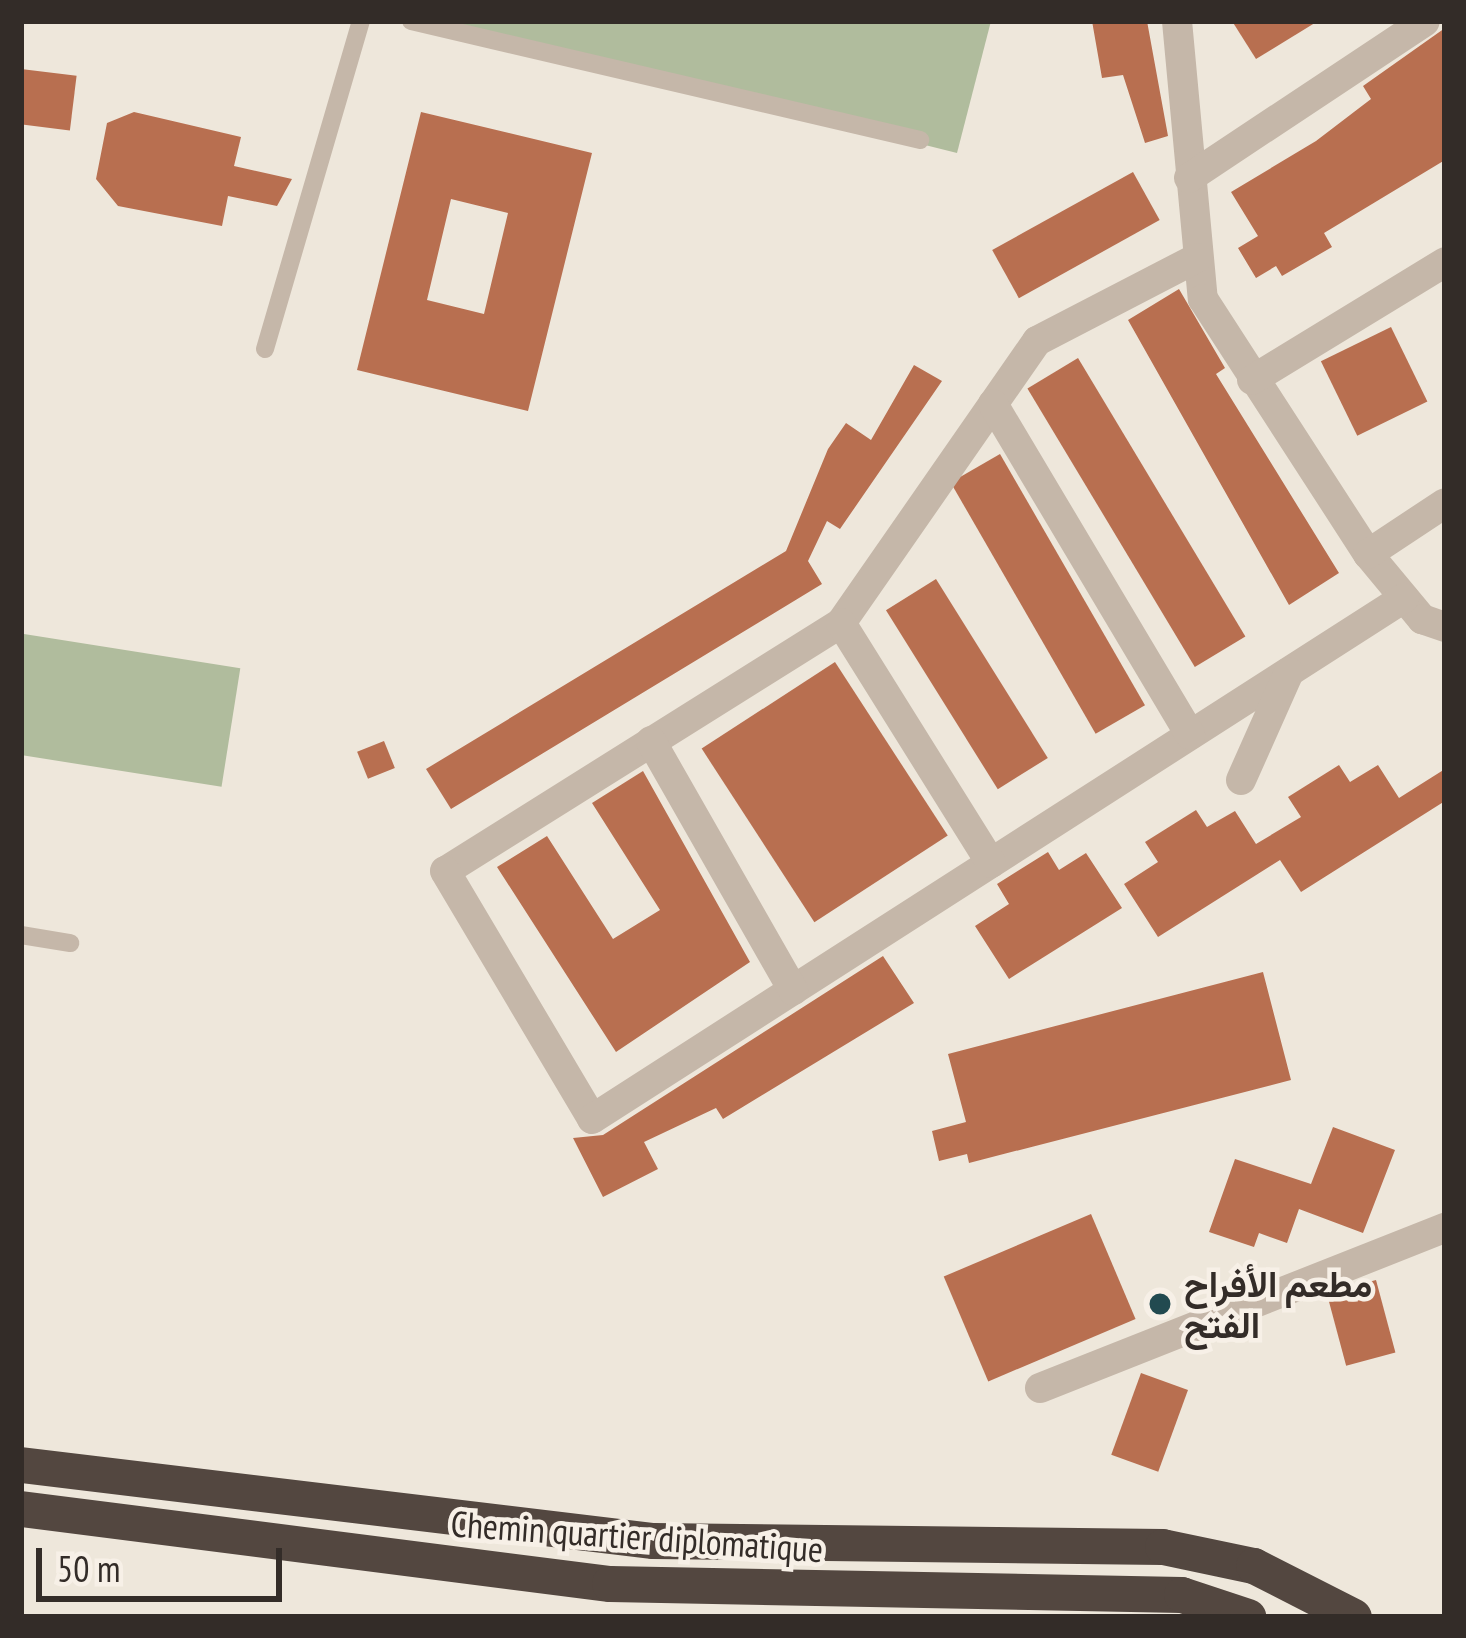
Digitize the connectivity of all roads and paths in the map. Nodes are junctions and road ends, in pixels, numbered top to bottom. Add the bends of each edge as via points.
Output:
1 (361, 21) edge
2 (411, 21) edge
3 (1177, 21) edge
4 (1425, 21) edge
5 (920, 140) dead end
6 (1189, 178) junction
7 (1197, 257) junction
8 (1445, 262) edge
9 (265, 349) dead end
10 (1252, 380) junction
11 (993, 404) junction
12 (1445, 503) edge
13 (1368, 554) junction
14 (1404, 598) junction
15 (841, 622) junction
16 (1445, 627) edge
17 (1289, 672) junction
18 (1190, 735) junction
19 (651, 741) junction
20 (1241, 781) dead end
21 (991, 863) junction
22 (21, 934) edge
23 (70, 943) dead end
24 (793, 990) junction
25 (1445, 1228) edge
26 (1040, 1388) dead end
27 (21, 1465) edge
28 (21, 1509) edge
29 (1248, 1617) edge
30 (1354, 1617) edge

1 - 9 lane
2 - 5 lane
3 - 6 street
4 - 6 street
6 - 7 street
7 - 10 street via 1203,299
7 - 11 street via 1037,340
8 - 10 street
10 - 13 street
11 - 15 street
11 - 18 street
12 - 13 street
13 - 14 street
14 - 16 street
14 - 17 street
15 - 19 street
15 - 21 street
17 - 18 street
17 - 20 street
18 - 21 street
19 - 24 street
19 - 24 street via 445,871 592,1119
21 - 24 street
22 - 23 lane
25 - 26 street
27 - 30 highway via 653,1540 1163,1546 1254,1566
28 - 29 highway, Chemin quartier diplomatique via 524,1576 738,1592 1182,1594

